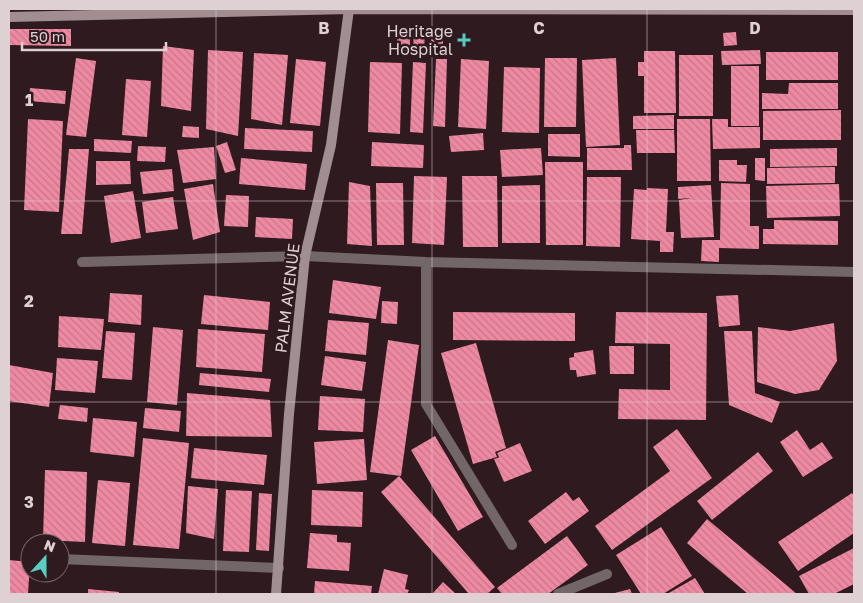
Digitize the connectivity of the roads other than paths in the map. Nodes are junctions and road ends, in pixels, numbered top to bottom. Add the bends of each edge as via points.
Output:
1 (349, 9) edge
2 (854, 10) edge
3 (9, 17) edge
4 (305, 256) junction
5 (82, 262) dead end
6 (426, 262) junction
7 (854, 272) edge
8 (512, 545) dead end
9 (70, 559) edge
10 (279, 568) junction
11 (606, 574) dead end
12 (276, 594) edge
13 (558, 594) edge

1 - 2 street
1 - 3 street
1 - 4 street, PALM AVENUE via 331,145
4 - 5 street
4 - 6 street
4 - 10 street, PALM AVENUE via 289,414
6 - 7 street
6 - 8 street via 426,404
9 - 10 street
10 - 12 street, PALM AVENUE
11 - 13 street

